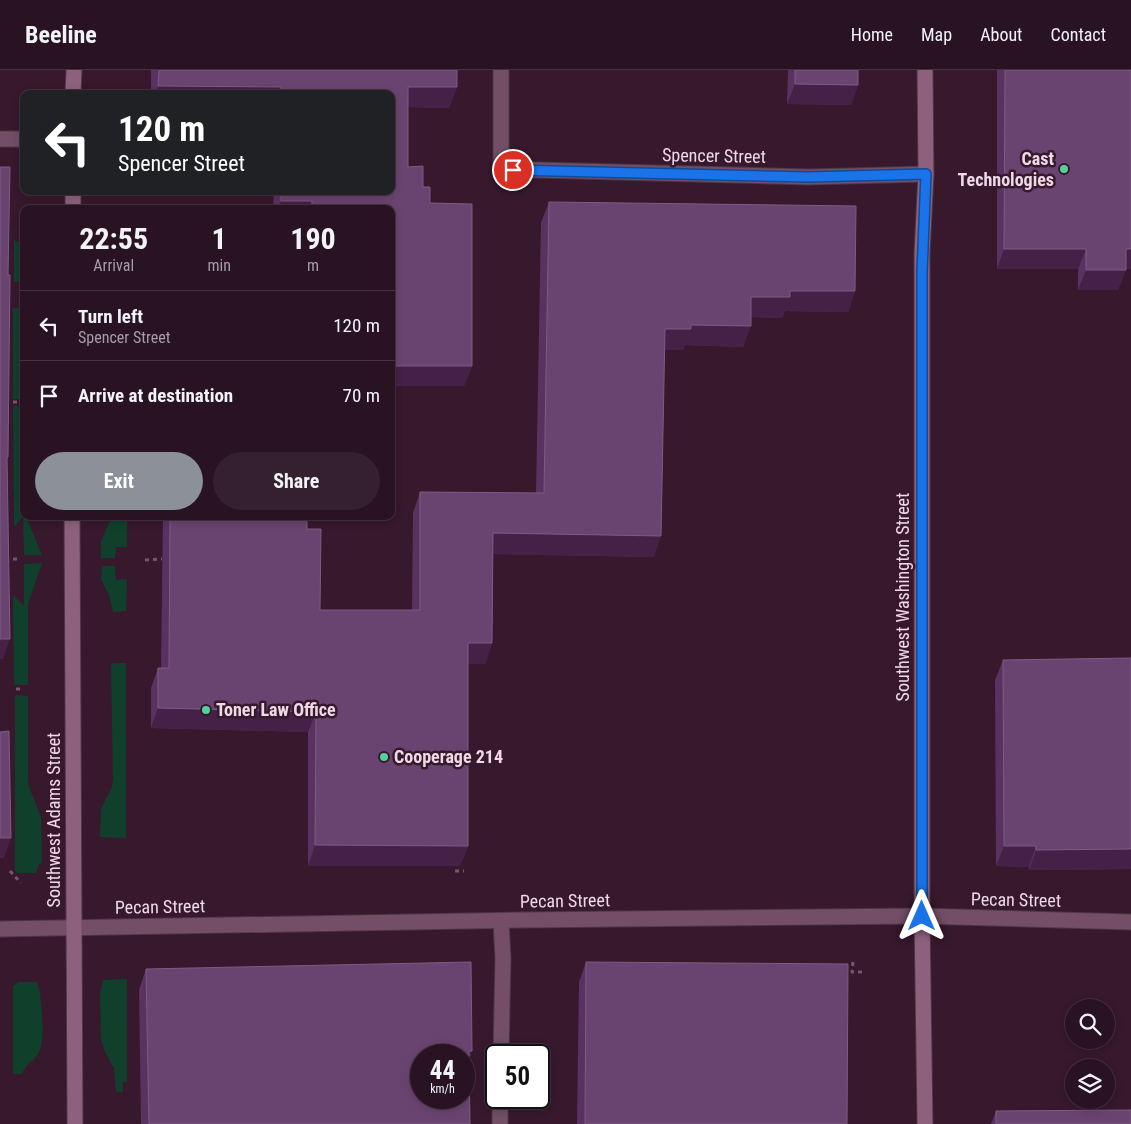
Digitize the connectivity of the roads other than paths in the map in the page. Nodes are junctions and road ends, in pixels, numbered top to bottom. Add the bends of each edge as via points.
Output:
1 (74, 70) edge
2 (501, 70) edge
3 (925, 70) edge
4 (74, 90) edge
5 (0, 139) edge
6 (20, 139) edge
7 (926, 174) junction
8 (72, 520) edge
9 (922, 916) junction
10 (501, 921) junction
11 (1131, 922) edge
12 (73, 927) junction
13 (0, 929) edge
14 (501, 1044) edge
15 (500, 1109) edge
16 (76, 1124) edge
17 (500, 1124) edge
18 (925, 1124) edge

1 - 4 main road
2 - 7 street, Spencer Street via 501,169 808,177
3 - 7 main road, Southwest Washington Street
5 - 6 street
7 - 9 main road, Southwest Washington Street via 922,263
8 - 12 main road, Southwest Adams Street
9 - 10 street, Pecan Street
9 - 11 street, Pecan Street
9 - 18 main road, Southwest Washington Street
10 - 12 street, Pecan Street
10 - 14 street
12 - 13 street, Pecan Street
12 - 16 main road, Southwest Adams Street
15 - 17 street

